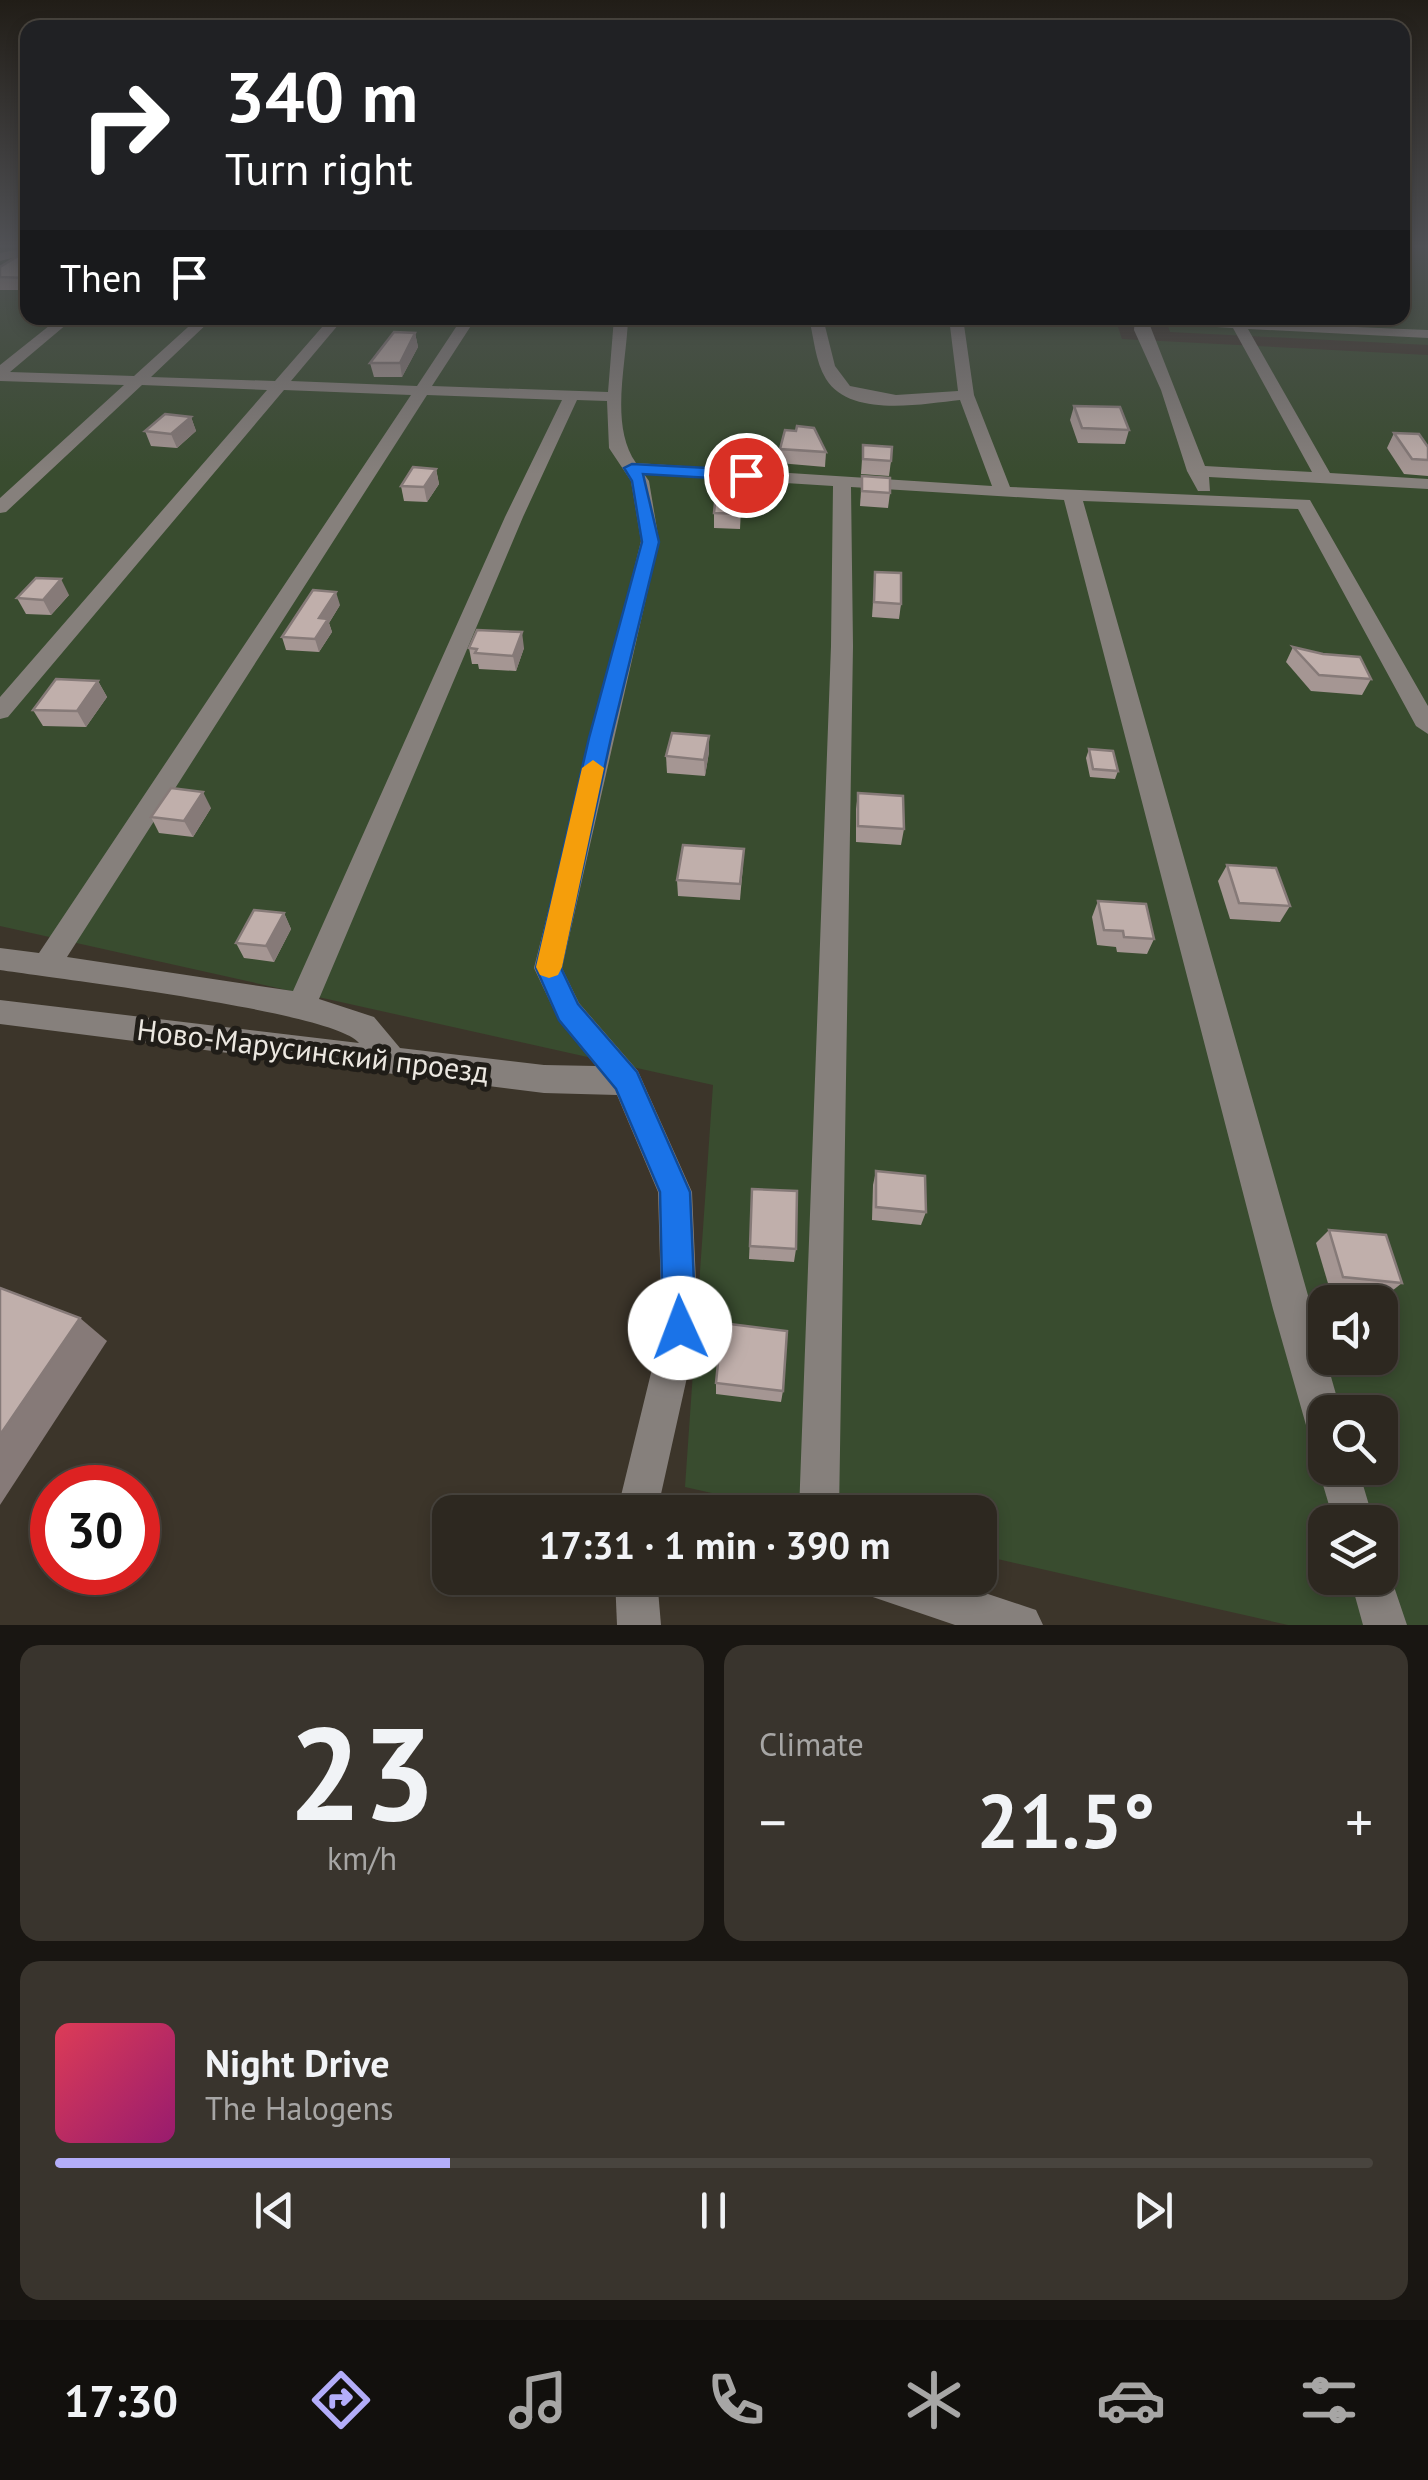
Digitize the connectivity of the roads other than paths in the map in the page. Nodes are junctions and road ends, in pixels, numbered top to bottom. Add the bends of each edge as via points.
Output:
1 (59, 325) edge
2 (198, 325) edge
3 (331, 325) edge
4 (464, 325) edge
5 (621, 325) edge
6 (818, 325) edge
7 (957, 325) edge
8 (1141, 325) edge
9 (1218, 325) edge
10 (1240, 327) junction
11 (1428, 334) edge
12 (0, 374) edge
13 (138, 380) junction
14 (279, 386) junction
15 (419, 391) junction
16 (572, 395) junction
17 (966, 395) junction
18 (615, 397) junction
19 (632, 468) junction
20 (1196, 471) junction
21 (1323, 478) junction
22 (842, 483) junction
23 (1428, 484) edge
24 (1002, 492) junction
25 (1072, 495) junction
26 (1211, 500) junction
27 (0, 508) edge
28 (0, 712) edge
29 (1428, 726) edge
30 (0, 958) edge
31 (46, 966) junction
32 (302, 1005) junction
33 (0, 1012) edge
34 (391, 1059) junction
35 (627, 1081) junction
36 (1316, 1395) edge
37 (641, 1495) edge
38 (819, 1495) edge
39 (637, 1595) edge
40 (928, 1595) edge
41 (1376, 1595) edge
42 (639, 1625) edge
43 (1021, 1625) edge
44 (1385, 1625) edge

1 - 12 street
2 - 13 street
3 - 14 street
4 - 15 street
5 - 18 street
6 - 17 street via 833,379 842,387 878,399
7 - 17 street
8 - 20 street
9 - 10 street
10 - 11 street
10 - 21 street
12 - 13 street
13 - 14 street
13 - 27 street
14 - 15 street
14 - 28 street
15 - 16 street
15 - 31 street
16 - 18 street
16 - 32 street
17 - 24 street
18 - 19 street via 617,448
19 - 22 street
19 - 35 street via 650,542 548,968 569,1012
20 - 21 street
20 - 26 street
21 - 23 street
22 - 24 street
22 - 38 street
24 - 25 street
25 - 26 street
25 - 36 street
26 - 29 street via 1304,504
30 - 31 street
31 - 32 street
32 - 34 street via 363,1026
33 - 34 street, Ново-Марусинский проезд
34 - 35 street, Ново-Марусинский проезд
35 - 37 street via 675,1192 680,1328
39 - 42 street
40 - 43 street
41 - 44 street

